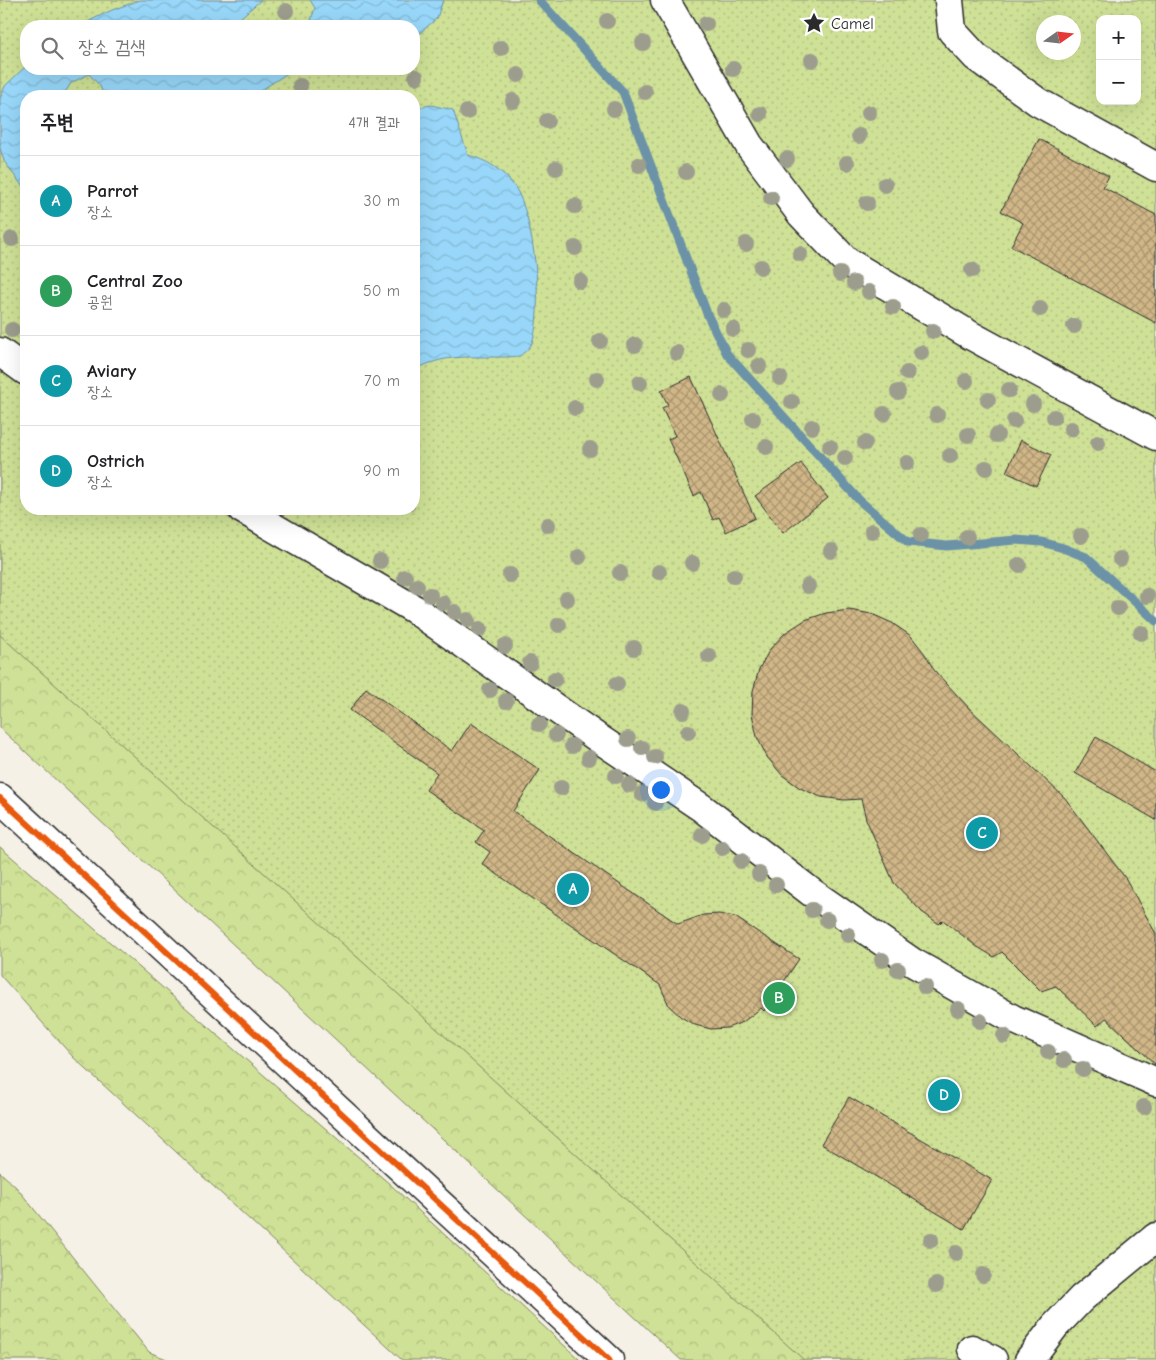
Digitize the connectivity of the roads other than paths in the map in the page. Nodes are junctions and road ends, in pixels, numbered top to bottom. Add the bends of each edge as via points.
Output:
1 (665, 0) edge
2 (949, 0) edge
3 (1156, 167) edge
4 (0, 352) edge
5 (20, 367) edge
6 (1156, 436) edge
7 (252, 515) edge
8 (0, 798) edge
9 (1156, 1082) edge
10 (1156, 1237) edge
11 (609, 1360) edge
12 (1029, 1360) edge

1 - 6 street via 750,144 801,214 846,261 970,335
2 - 3 street via 952,31 976,57 1038,102
4 - 5 street
7 - 9 street via 414,609 702,808 811,892 912,962 1013,1019
8 - 11 street
10 - 12 street via 1082,1298

